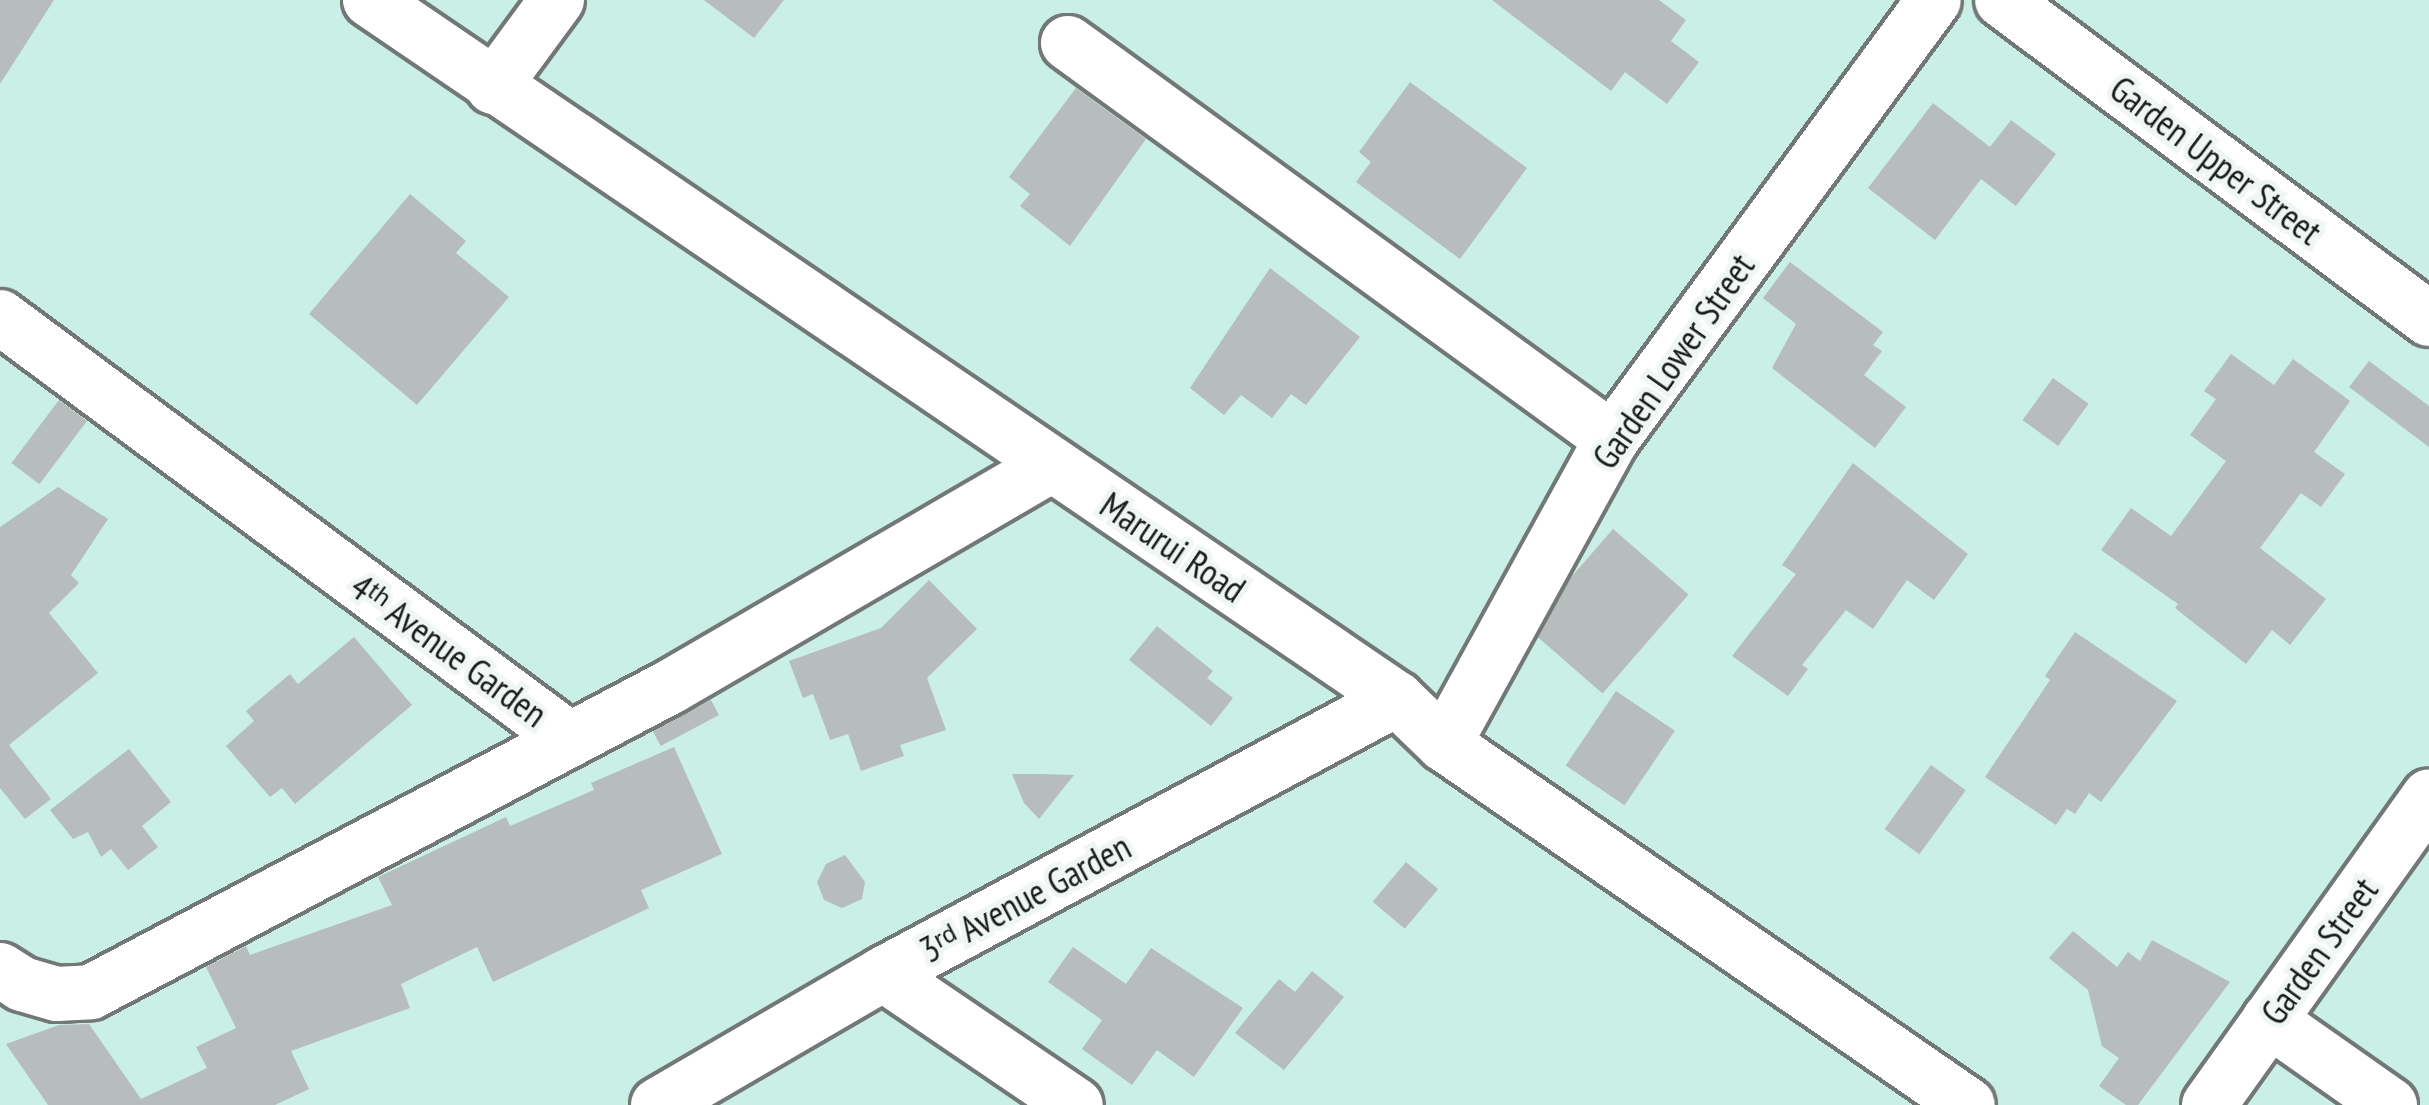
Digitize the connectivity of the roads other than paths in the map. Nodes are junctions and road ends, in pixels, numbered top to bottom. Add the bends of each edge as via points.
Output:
1 (370, 0) edge
2 (557, 0) edge
3 (1934, 0) edge
4 (2002, 0) edge
5 (1068, 43) dead end
6 (493, 87) junction
7 (0, 316) edge
8 (2429, 319) edge
9 (1612, 439) junction
10 (1052, 465) junction
11 (1397, 699) junction
12 (568, 738) junction
13 (1444, 744) junction
14 (2429, 796) edge
15 (0, 970) edge
16 (883, 974) junction
17 (2269, 1020) junction
18 (658, 1105) edge
19 (1076, 1105) edge
20 (1968, 1105) edge
21 (2209, 1105) edge
22 (2390, 1105) edge

1 - 6 street, Marurui Road
2 - 6 street
3 - 9 street, Garden Lower Street
4 - 8 street, Garden Upper Street
5 - 9 street
6 - 10 street, Marurui Road
7 - 12 street, 4ᵗʰ Avenue Garden
9 - 13 street, Garden Lower Street
10 - 11 street, Marurui Road
10 - 12 street, 4ᵗʰ Avenue Garden
11 - 13 street, Marurui Road
11 - 16 street, 3ʳᵈ Avenue Garden
12 - 15 street via 91,992 57,994
13 - 20 street, Marurui Road
14 - 17 street, Garden Street
16 - 18 street, 3ʳᵈ Avenue Garden
16 - 19 street
17 - 21 street, Garden Street
17 - 22 street

